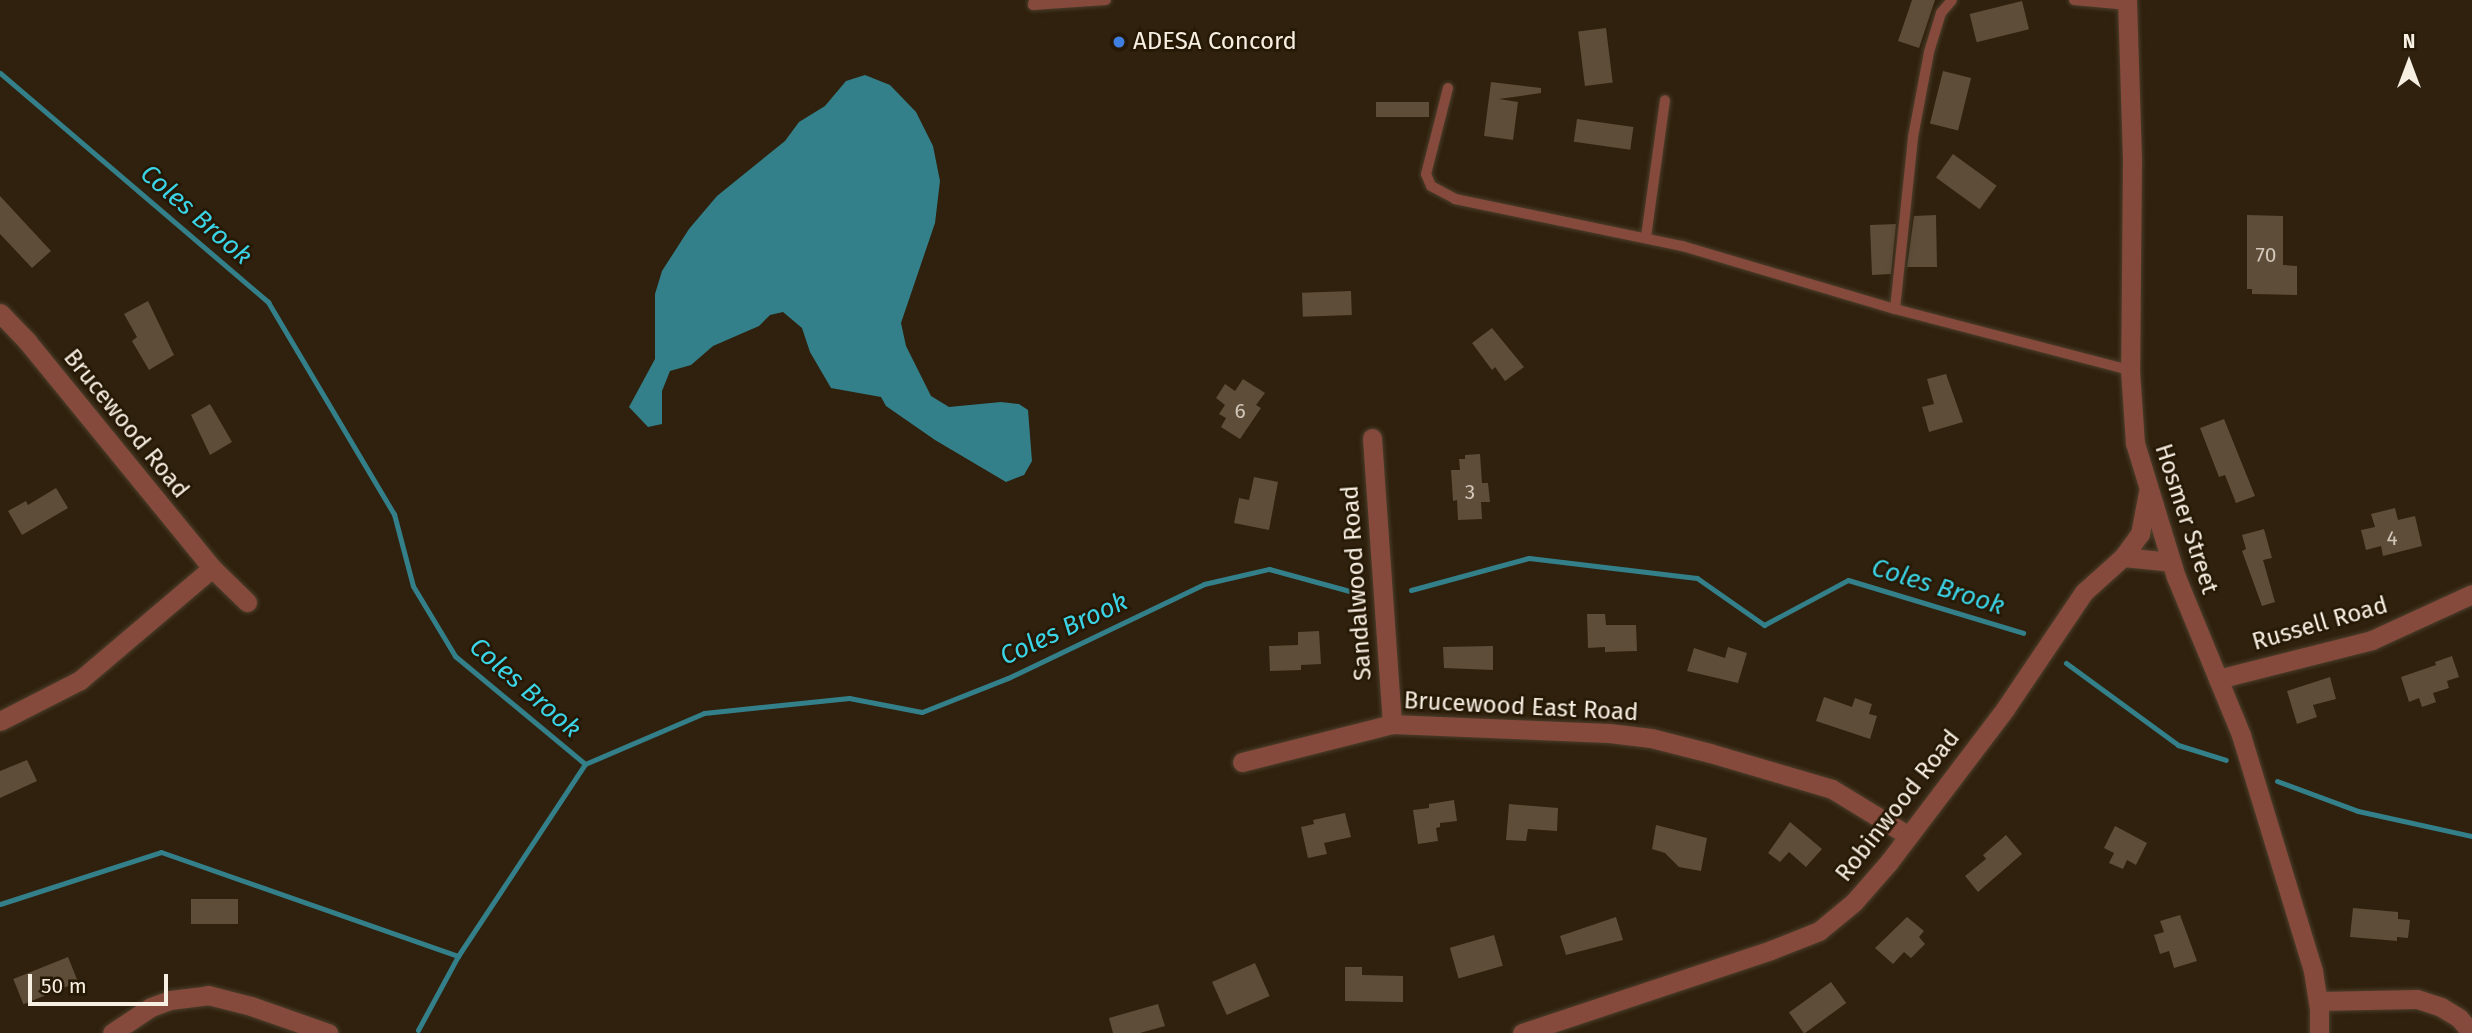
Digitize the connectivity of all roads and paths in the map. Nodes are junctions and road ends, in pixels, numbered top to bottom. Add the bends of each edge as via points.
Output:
1 (1106, 0) edge
2 (1952, 0) edge
3 (2074, 0) edge
4 (1033, 2) edge
5 (2128, 3) edge
6 (1448, 88) dead end
7 (1665, 100) dead end
8 (1646, 237) junction
9 (1895, 309) junction
10 (4, 322) edge
11 (2130, 370) junction
12 (1372, 438) dead end
13 (2148, 485) junction
14 (2123, 557) junction
15 (2171, 562) junction
16 (212, 568) junction
17 (2472, 594) edge
18 (247, 602) dead end
19 (2218, 679) junction
20 (0, 721) edge
21 (1392, 724) junction
22 (1242, 762) dead end
23 (1909, 836) junction
24 (2318, 1001) junction
25 (112, 1033) edge
26 (328, 1033) edge
27 (1522, 1033) edge
28 (2319, 1033) edge
29 (2472, 1033) edge

1 - 4 lane
2 - 9 lane via 1941,13 1929,52 1913,137
3 - 5 lane
5 - 11 street, Hosmer Street via 2133,159
6 - 8 lane via 1427,161 1431,186 1455,199
7 - 8 lane
8 - 9 lane
9 - 11 lane
10 - 16 street, Brucewood Road
11 - 13 street, Hosmer Street via 2136,443
12 - 21 street, Sandalwood Road
13 - 14 street, Robinwood Road via 2140,534
13 - 15 street, Hosmer Street
14 - 15 street
14 - 23 street, Robinwood Road via 2084,592 2005,709
15 - 19 street, Hosmer Street
16 - 18 street, Brucewood Road
16 - 20 street via 80,680
17 - 19 street, Russell Road via 2372,640
19 - 24 street, Hosmer Street via 2241,735 2313,971
21 - 22 street, Brucewood East Road
21 - 23 street, Brucewood East Road via 1569,729 1651,738 1832,789
23 - 27 street, Robinwood Road via 1854,902 1819,931
24 - 28 street, Hosmer Street
24 - 29 street via 2417,999 2459,1018
25 - 26 street via 150,1007 208,995

